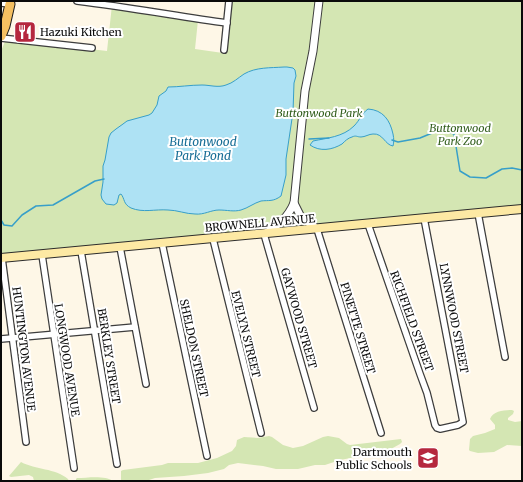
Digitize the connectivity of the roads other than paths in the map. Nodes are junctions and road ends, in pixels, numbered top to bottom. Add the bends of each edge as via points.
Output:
1 (77, 1) edge
2 (229, 1) edge
3 (319, 1) edge
4 (7, 3) edge
5 (1, 18) edge
6 (227, 23) junction
7 (1, 37) edge
8 (92, 48) dead end
9 (224, 50) dead end
10 (294, 203) junction
11 (522, 209) edge
12 (478, 213) junction
13 (424, 218) junction
14 (368, 224) junction
15 (316, 229) junction
16 (264, 234) junction
17 (212, 239) junction
18 (162, 243) junction
19 (120, 247) junction
20 (81, 251) junction
21 (42, 255) junction
22 (2, 258) edge
23 (135, 327) junction
24 (94, 330) junction
25 (54, 334) junction
26 (12, 338) junction
27 (1, 339) edge
28 (505, 357) dead end
29 (146, 384) dead end
30 (314, 408) dead end
31 (434, 425) joint
32 (261, 433) dead end
33 (380, 433) dead end
34 (26, 442) dead end
35 (207, 456) dead end
36 (117, 464) dead end
37 (74, 468) dead end

1 - 6 street
2 - 6 street
3 - 10 street via 305,91
4 - 5 main road
4 - 7 main road via 5,26
6 - 9 street
7 - 8 street
10 - 15 street via 298,213
10 - 16 street via 284,219
11 - 12 main road, BROWNELL AVENUE
12 - 13 main road, BROWNELL AVENUE
12 - 28 street
13 - 14 main road, BROWNELL AVENUE
13 - 31 street, LYNNWOOD STREET via 463,422 458,426 440,429
14 - 15 main road, BROWNELL AVENUE
14 - 31 street, RICHFIELD STREET via 427,393
15 - 16 main road, BROWNELL AVENUE
15 - 33 street, PINETTE STREET
16 - 17 main road, BROWNELL AVENUE
16 - 30 street, GAYWOOD STREET
17 - 18 main road, BROWNELL AVENUE
17 - 32 street, EVELYN STREET
18 - 19 main road, BROWNELL AVENUE
18 - 35 street, SHELDON STREET
19 - 20 main road, BROWNELL AVENUE
19 - 23 street
20 - 21 main road, BROWNELL AVENUE
20 - 24 street, BERKLEY STREET
21 - 22 main road, BROWNELL AVENUE
21 - 25 street, LONGWOOD AVENUE
22 - 26 street, HUNTINGTON AVENUE
23 - 24 street
23 - 29 street
24 - 25 street
24 - 36 street, BERKLEY STREET
25 - 26 street
25 - 37 street, LONGWOOD AVENUE
26 - 27 street
26 - 34 street, HUNTINGTON AVENUE

